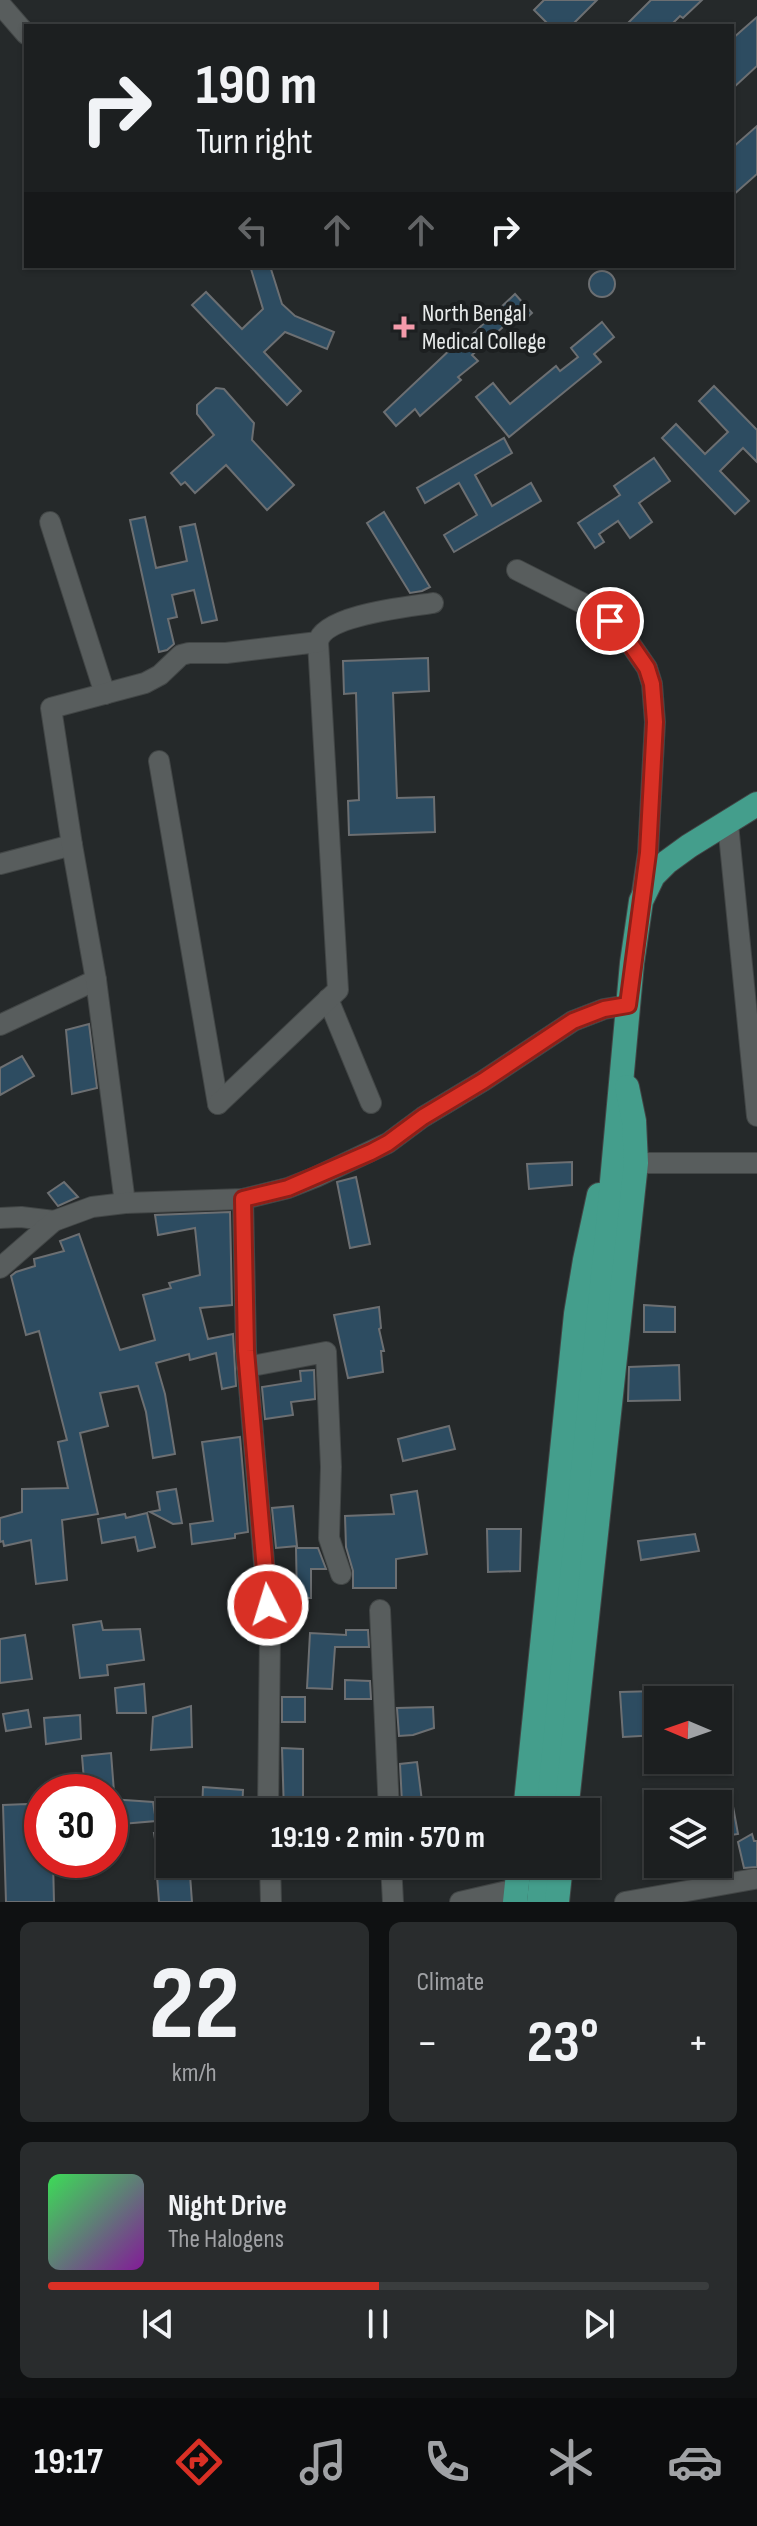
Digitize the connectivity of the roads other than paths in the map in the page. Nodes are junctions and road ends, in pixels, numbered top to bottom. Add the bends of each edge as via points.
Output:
1 (0, 4) edge
2 (24, 32) edge
3 (50, 522) dead end
4 (517, 570) dead end
5 (433, 603) dead end
6 (318, 642) junction
7 (105, 694) junction
8 (159, 761) dead end
9 (757, 804) edge
10 (728, 824) junction
11 (72, 845) junction
12 (0, 864) edge
13 (641, 901) junction
14 (96, 980) junction
15 (328, 999) junction
16 (628, 1005) junction
17 (0, 1025) edge
18 (622, 1069) junction
19 (371, 1103) dead end
20 (757, 1116) edge
21 (636, 1163) junction
22 (757, 1163) edge
23 (612, 1169) junction
24 (243, 1199) junction
25 (125, 1203) junction
26 (0, 1218) edge
27 (54, 1221) junction
28 (0, 1268) edge
29 (247, 1367) junction
30 (341, 1574) dead end
31 (380, 1610) dead end
32 (268, 1798) edge
33 (388, 1798) edge
34 (526, 1798) edge
35 (549, 1798) edge
36 (568, 1798) edge
37 (270, 1878) edge
38 (392, 1878) edge
39 (542, 1878) edge
40 (560, 1878) edge
41 (754, 1879) dead end
42 (516, 1895) edge
43 (271, 1902) edge
44 (393, 1902) edge
45 (460, 1902) edge
46 (539, 1902) edge
47 (557, 1902) edge
48 (625, 1902) edge

1 - 2 street
3 - 7 street
4 - 13 street via 596,610 625,636 647,668 655,722
5 - 6 street via 352,619 328,628
6 - 7 street via 189,653 145,683
6 - 15 street via 338,990
7 - 11 street via 51,708
8 - 15 street via 218,1104
9 - 10 main road
10 - 13 main road via 667,862
10 - 20 street
11 - 12 street
11 - 14 street
13 - 16 main road
14 - 17 street
14 - 25 street
15 - 19 street
16 - 18 main road
16 - 24 street via 573,1021 371,1152 288,1188
18 - 21 main road via 634,1121
18 - 23 main road
21 - 22 street
21 - 36 main road
23 - 34 main road via 594,1214 576,1314
23 - 35 main road
24 - 25 street
24 - 29 street
25 - 27 street via 92,1207
26 - 27 street
27 - 28 street
29 - 30 street via 326,1352 329,1538
29 - 32 street via 270,1633
31 - 33 street
37 - 43 street
38 - 44 street
39 - 46 main road
40 - 47 main road
41 - 48 street
42 - 45 street

